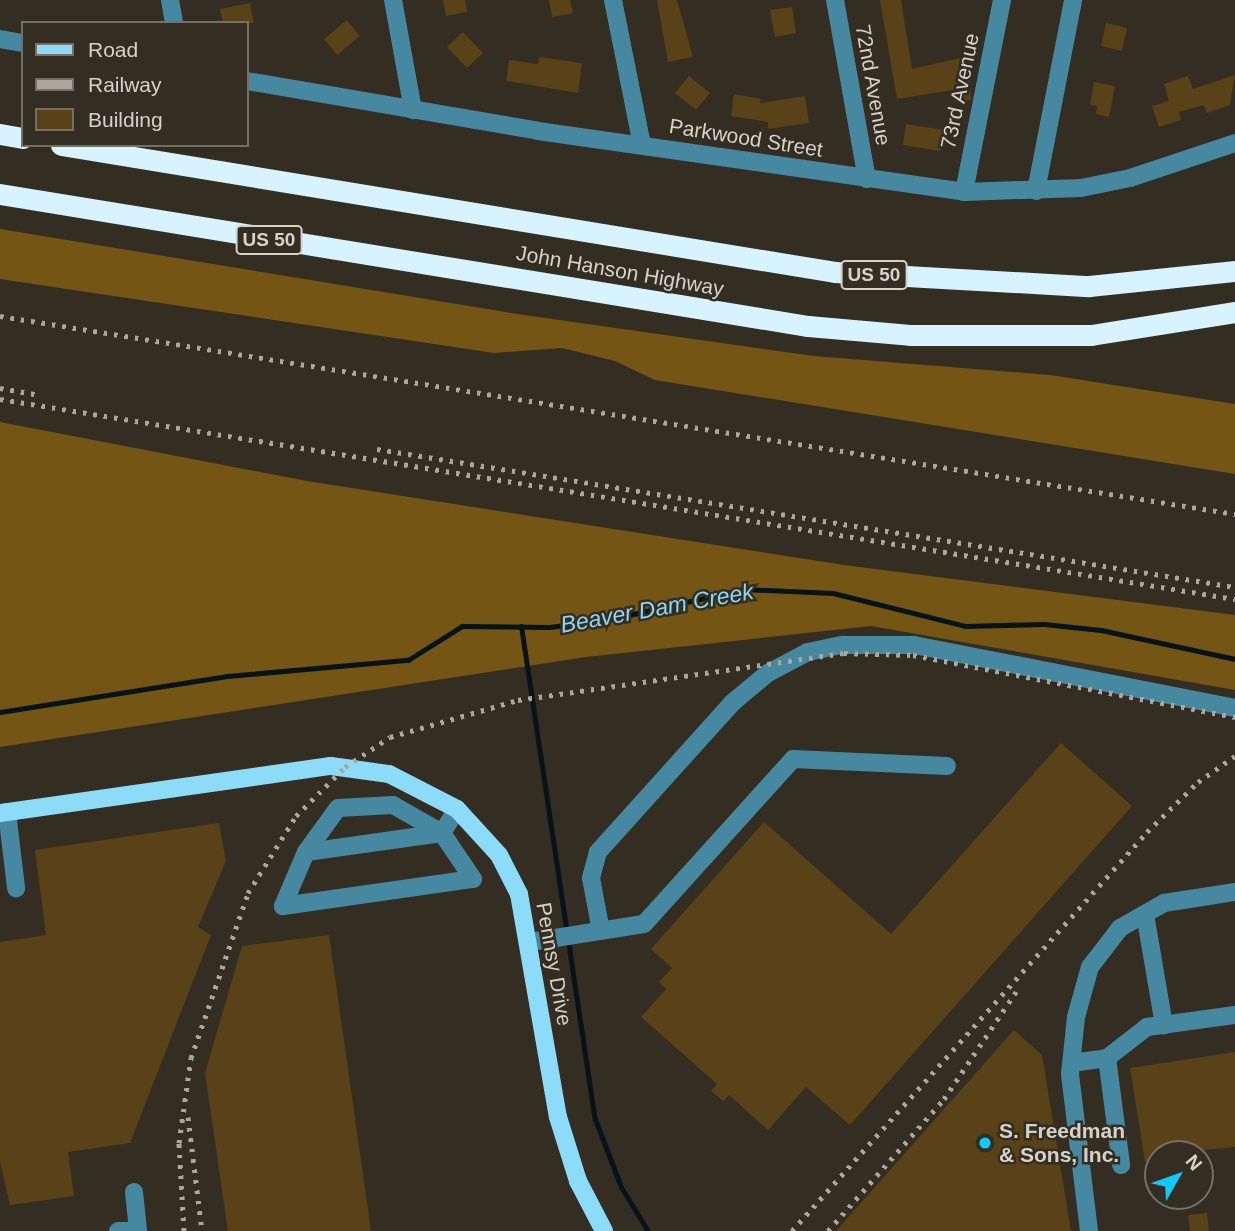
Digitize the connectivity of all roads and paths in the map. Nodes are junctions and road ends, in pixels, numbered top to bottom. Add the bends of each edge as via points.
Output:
1 (170, 0) edge
2 (393, 0) edge
3 (613, 0) edge
4 (835, 0) edge
5 (1002, 0) edge
6 (1073, 0) edge
7 (174, 21) edge
8 (0, 39) edge
9 (21, 43) edge
10 (248, 81) edge
11 (413, 110) junction
12 (0, 134) edge
13 (21, 138) edge
14 (1235, 143) edge
15 (642, 145) junction
16 (73, 147) edge
17 (867, 179) junction
18 (1036, 191) junction
19 (964, 192) junction
20 (0, 194) edge
21 (1235, 271) edge
22 (1235, 312) edge
23 (1235, 322) edge
24 (1152, 326) junction
25 (1235, 708) edge
26 (947, 765) dead end
27 (457, 809) junction
28 (3, 813) edge
29 (442, 833) junction
30 (306, 852) junction
31 (16, 888) dead end
32 (1235, 896) edge
33 (1145, 914) junction
34 (592, 932) junction
35 (530, 942) junction
36 (1235, 1016) edge
37 (1164, 1025) junction
38 (1107, 1058) junction
39 (1072, 1063) junction
40 (1121, 1165) dead end
41 (134, 1192) dead end
42 (118, 1231) edge
43 (129, 1231) edge
44 (138, 1231) edge
45 (604, 1231) edge
46 (1089, 1231) edge

1 - 7 street
2 - 11 street
3 - 15 street
4 - 17 street, 72nd Avenue
5 - 19 street, 73rd Avenue
6 - 18 street
8 - 9 street
10 - 11 street, Parkwood Street
11 - 15 street, Parkwood Street
12 - 13 highway
14 - 18 street, Parkwood Street via 1130,178
15 - 17 street, Parkwood Street
16 - 21 highway, John Hanson Highway / US 50 via 835,272 1089,286
17 - 19 street, Parkwood Street
18 - 19 street, Parkwood Street
20 - 24 highway, John Hanson Highway / US 50 via 808,326 998,337 1091,335
22 - 24 highway, John Hanson Highway / US 50
23 - 24 highway
25 - 34 street via 914,645 842,645 808,652 768,673 732,703 598,852 591,878
26 - 34 street via 793,760 644,924
27 - 28 main road, Pennsy Drive via 397,776 331,766
27 - 29 street
27 - 35 main road, Pennsy Drive via 507,869
28 - 31 street
29 - 30 street
29 - 30 street via 393,805 338,808
29 - 30 street via 473,879 283,906
32 - 33 street via 1164,903
33 - 37 street
33 - 39 street via 1120,928 1090,967 1076,1017
34 - 35 street
35 - 45 main road, Pennsy Drive via 558,1117 578,1181
36 - 37 street
37 - 38 street via 1146,1027
38 - 39 street
38 - 40 street
39 - 46 street
41 - 44 street
42 - 43 street

